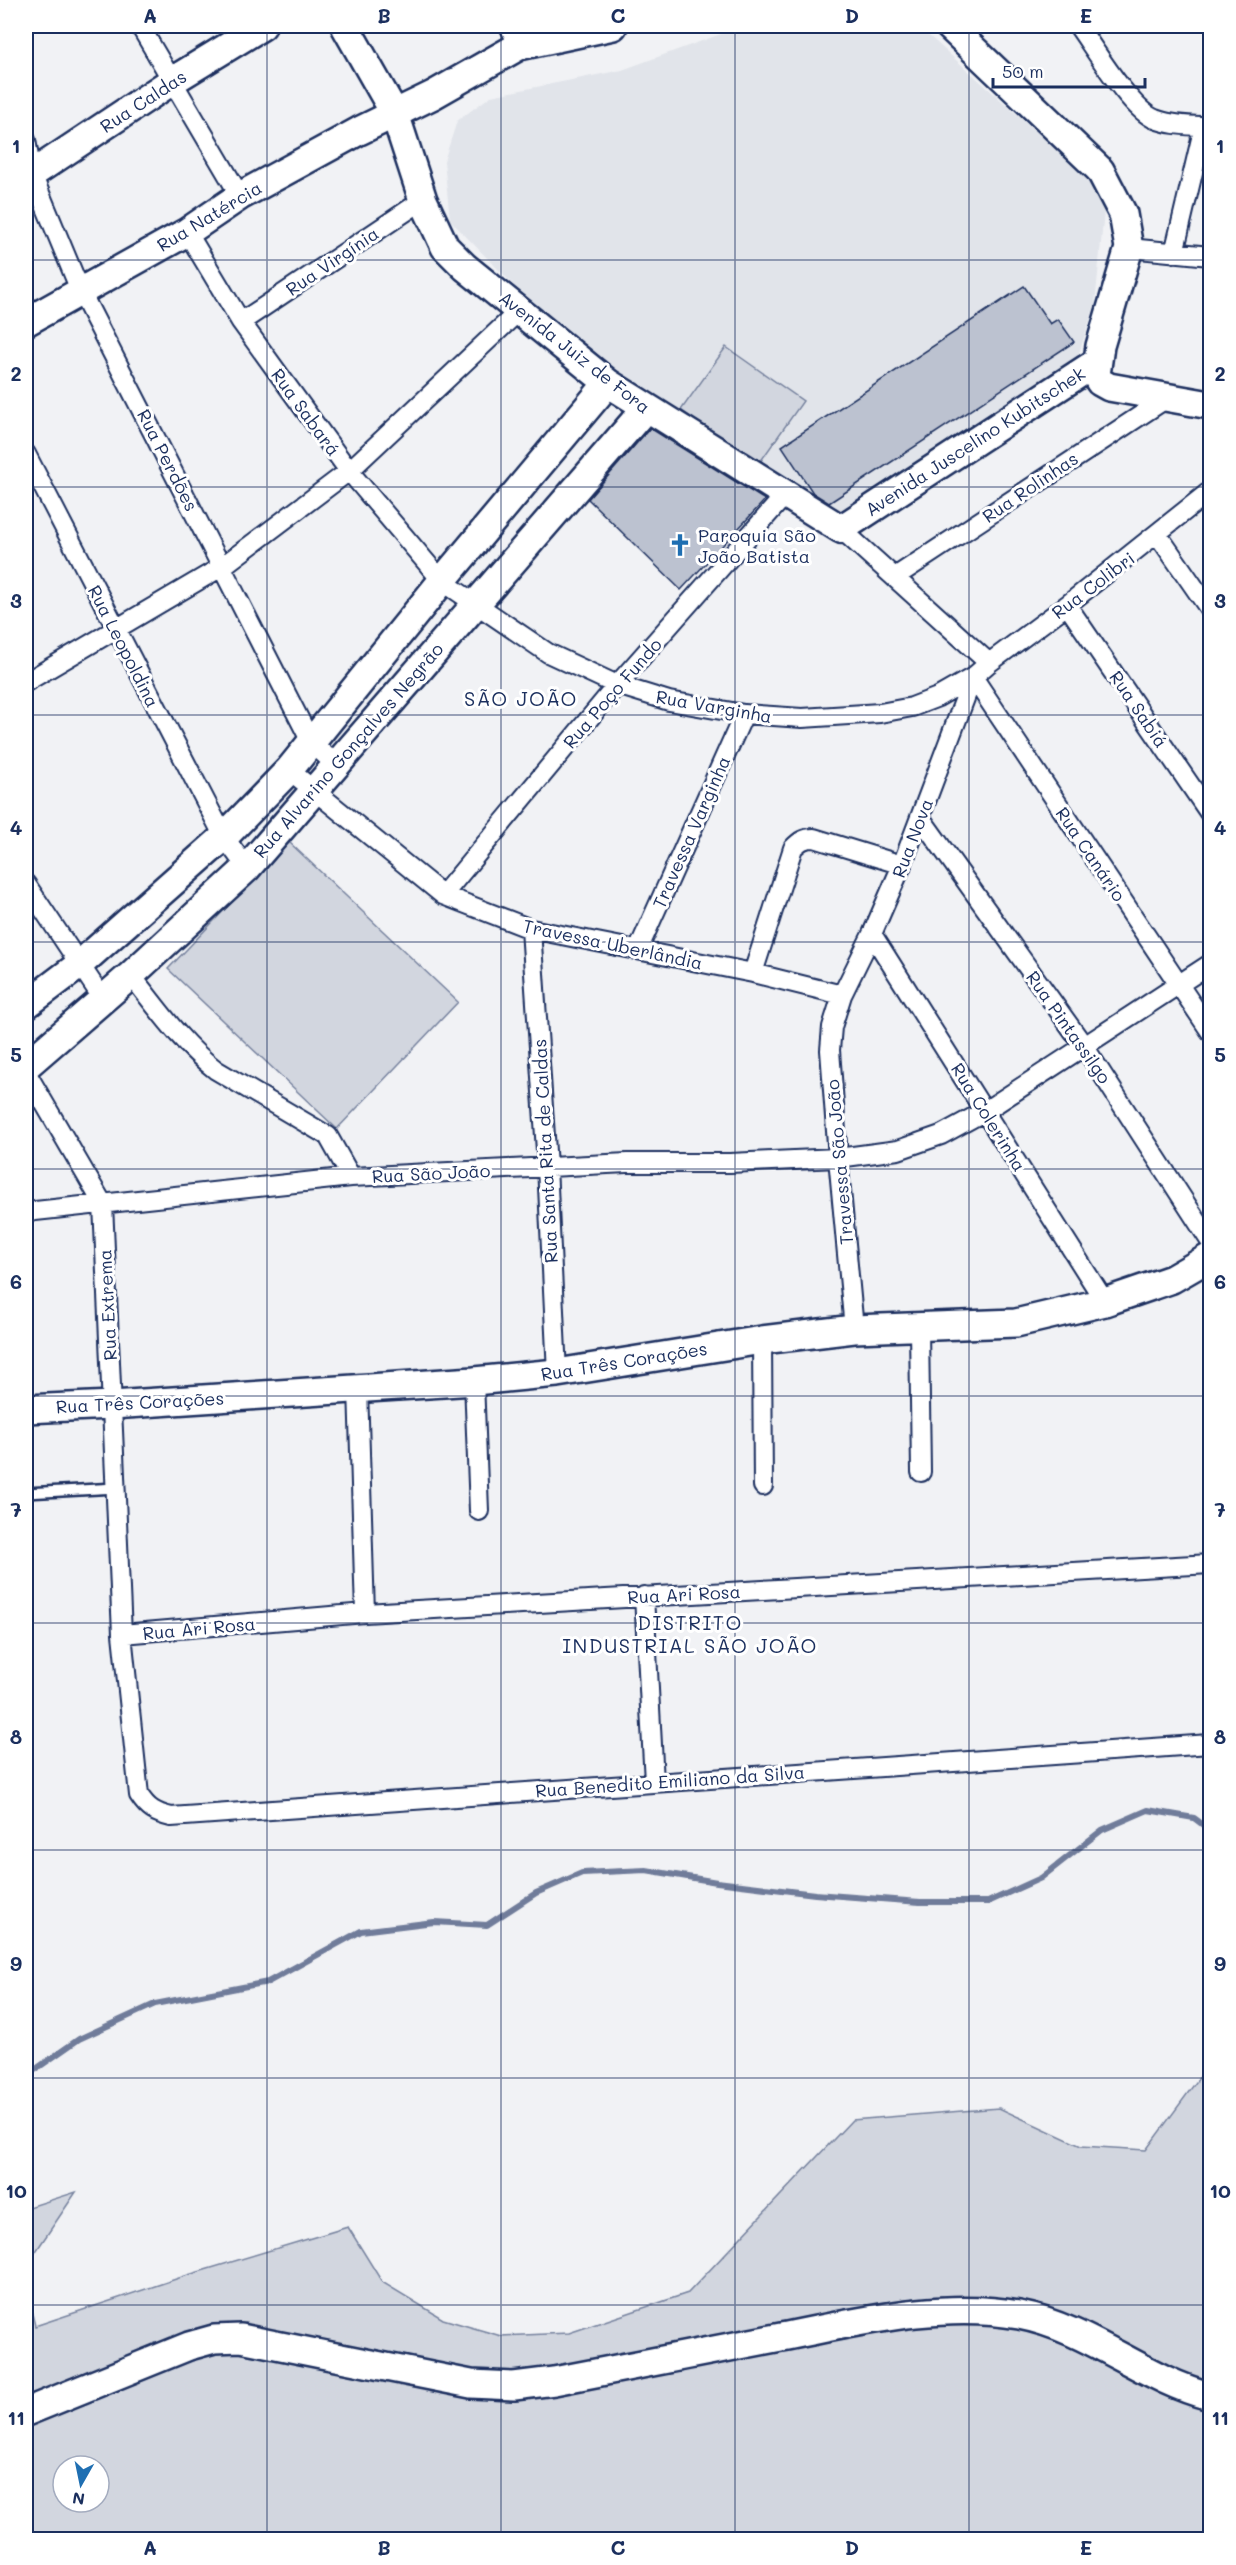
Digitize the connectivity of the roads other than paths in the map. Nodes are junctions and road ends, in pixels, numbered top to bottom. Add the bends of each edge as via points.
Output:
1 (140, 26) edge
2 (262, 26) edge
3 (345, 26) edge
4 (613, 26) edge
5 (949, 26) edge
6 (1078, 26) edge
7 (514, 36) edge
8 (172, 81) junction
9 (395, 114) junction
10 (1207, 127) edge
11 (26, 140) edge
12 (29, 176) edge
13 (240, 196) junction
14 (423, 200) junction
15 (187, 232) junction
16 (1129, 248) junction
17 (1174, 253) junction
18 (1210, 256) edge
19 (80, 290) junction
20 (520, 310) junction
21 (26, 322) edge
22 (241, 322) junction
23 (1097, 362) junction
24 (608, 383) junction
25 (1167, 398) junction
26 (1210, 405) edge
27 (646, 408) junction
28 (26, 454) edge
29 (349, 471) junction
30 (1210, 491) edge
31 (786, 494) junction
32 (841, 529) junction
33 (1158, 535) junction
34 (223, 566) junction
35 (894, 577) junction
36 (442, 581) junction
37 (473, 604) junction
38 (1067, 605) junction
39 (1210, 610) edge
40 (114, 629) junction
41 (989, 663) junction
42 (973, 677) junction
43 (26, 682) edge
44 (617, 685) junction
45 (744, 714) junction
46 (311, 742) junction
47 (335, 764) junction
48 (289, 770) junction
49 (314, 791) junction
50 (1210, 814) edge
51 (920, 818) junction
52 (224, 837) junction
53 (902, 864) junction
54 (247, 868) junction
55 (26, 884) edge
56 (443, 895) junction
57 (531, 929) junction
58 (872, 934) junction
59 (638, 950) junction
60 (1210, 964) edge
61 (79, 965) junction
62 (753, 973) junction
63 (131, 975) junction
64 (1179, 985) junction
65 (842, 995) junction
66 (103, 999) junction
67 (26, 1005) edge
68 (1210, 1031) edge
69 (1084, 1046) junction
70 (26, 1066) edge
71 (26, 1072) edge
72 (985, 1111) junction
73 (838, 1158) junction
74 (547, 1166) junction
75 (351, 1177) junction
76 (103, 1204) junction
77 (26, 1212) edge
78 (1210, 1241) edge
79 (1210, 1257) edge
80 (1105, 1302) junction
81 (920, 1328) junction
82 (854, 1329) junction
83 (762, 1340) junction
84 (557, 1373) junction
85 (474, 1382) junction
86 (358, 1388) junction
87 (112, 1405) junction
88 (26, 1408) edge
89 (921, 1472) dead end
90 (763, 1486) dead end
91 (116, 1488) junction
92 (26, 1493) edge
93 (479, 1511) dead end
94 (1210, 1564) edge
95 (644, 1596) junction
96 (365, 1613) junction
97 (122, 1634) junction
98 (1210, 1744) edge
99 (654, 1782) junction
100 (139, 1795) joint
101 (1210, 2396) edge
102 (26, 2412) edge

1 - 8 street
2 - 8 street, Rua Caldas
3 - 9 street, Avenida Juiz de Fora
4 - 7 street, Rua Natércia
5 - 16 street, Avenida Juscelino Kubitschek via 1100,171 1123,214
6 - 10 street via 1137,107 1168,123
7 - 9 street, Rua Natércia
8 - 12 street, Rua Caldas
8 - 13 street
9 - 13 street, Rua Natércia
9 - 14 street, Avenida Juiz de Fora
10 - 17 street
11 - 12 street, Rua Perdões
12 - 19 street, Rua Perdões
13 - 15 street, Rua Natércia
14 - 20 street, Avenida Juiz de Fora via 445,247
14 - 22 street, Rua Virgínia
15 - 19 street, Rua Natércia
15 - 22 street, Rua Sabará
16 - 17 street
16 - 23 street, Avenida Juscelino Kubitschek
17 - 18 street
19 - 21 street, Rua Natércia
19 - 34 street, Rua Perdões
20 - 24 street, Avenida Juiz de Fora
20 - 29 street
22 - 29 street, Rua Sabará
23 - 25 street via 1096,375 1109,387
23 - 32 street, Avenida Juscelino Kubitschek
24 - 27 street, Avenida Juiz de Fora
24 - 36 street, Rua Alvarino Gonçalves Negrão
25 - 26 street
25 - 35 street, Rua Rolinhas
27 - 31 street, Avenida Juiz de Fora
27 - 37 street, Rua Alvarino Gonçalves Negrão
28 - 40 street, Rua Leopoldina
29 - 34 street
29 - 36 street, Rua Sabará
30 - 33 street, Rua Colibri
31 - 32 street, Avenida Juiz de Fora
31 - 44 street, Rua Poço Fundo
32 - 35 street, Avenida Juiz de Fora
33 - 38 street, Rua Colibri
33 - 39 street
34 - 40 street
34 - 46 street, Rua Perdões
35 - 41 street, Avenida Juiz de Fora
36 - 37 street, Rua Varginha
36 - 46 street, Rua Alvarino Gonçalves Negrão
37 - 44 street, Rua Varginha via 548,653
37 - 47 street, Rua Alvarino Gonçalves Negrão
38 - 41 street, Rua Colibri
38 - 50 street, Rua Sabiá
40 - 43 street
40 - 52 street, Rua Leopoldina
41 - 42 street, Rua Colibri
42 - 45 street, Rua Varginha via 938,697 880,713 802,718
42 - 51 street, Rua Nova
42 - 64 street, Rua Canário
44 - 45 street, Rua Varginha via 669,701
44 - 56 street, Rua Poço Fundo
45 - 59 street, Travessa Varginha
46 - 47 street
46 - 48 street, Rua Alvarino Gonçalves Negrão
47 - 49 street, Rua Alvarino Gonçalves Negrão
48 - 49 street, Travessa Uberlândia
48 - 52 street, Rua Alvarino Gonçalves Negrão
49 - 54 street, Rua Alvarino Gonçalves Negrão
49 - 56 street, Travessa Uberlândia
51 - 53 street, Rua Nova
51 - 69 street, Rua Pintassilgo
52 - 54 street, Rua Leopoldina
52 - 61 street, Rua Alvarino Gonçalves Negrão
53 - 58 street, Rua Nova
53 - 62 street via 814,838 799,842 793,848
54 - 63 street, Rua Alvarino Gonçalves Negrão
55 - 61 street
56 - 57 street, Travessa Uberlândia
57 - 59 street, Travessa Uberlândia
57 - 74 street, Rua Santa Rita de Caldas
58 - 65 street, Rua Nova
58 - 72 street, Rua Colerinha
59 - 62 street, Travessa Uberlândia
60 - 64 street, Rua São João
61 - 66 street
61 - 67 street, Rua Alvarino Gonçalves Negrão
62 - 65 street, Travessa Uberlândia
63 - 66 street, Rua Alvarino Gonçalves Negrão
63 - 75 street via 202,1060 328,1136
64 - 68 street, Rua Canário
64 - 69 street, Rua São João
65 - 73 street, Travessa São João via 830,1050
66 - 70 street, Rua Alvarino Gonçalves Negrão
69 - 72 street, Rua São João
69 - 78 street, Rua Pintassilgo
71 - 76 street
72 - 73 street, Rua São João via 920,1144
72 - 80 street, Rua Colerinha
73 - 74 street, Rua São João
73 - 82 street, Travessa São João
74 - 75 street, Rua São João
74 - 84 street, Rua Santa Rita de Caldas
75 - 76 street, Rua São João
76 - 77 street, Rua São João
76 - 87 street, Rua Extrema
79 - 80 street, Rua Três Corações via 1172,1279
80 - 81 street, Rua Três Corações via 1016,1323
81 - 82 street, Rua Três Corações
81 - 89 street
82 - 83 street, Rua Três Corações
83 - 84 street, Rua Três Corações
83 - 90 street
84 - 85 street, Rua Três Corações
85 - 86 street, Rua Três Corações
85 - 93 street
86 - 87 street, Rua Três Corações
86 - 96 street
87 - 88 street, Rua Três Corações
87 - 91 street, Rua Extrema
91 - 92 lane
91 - 97 street, Rua Extrema
94 - 95 street, Rua Ari Rosa
95 - 96 street, Rua Ari Rosa
95 - 99 street
96 - 97 street, Rua Ari Rosa
97 - 100 street, Rua Extrema
98 - 99 street, Rua Benedito Emiliano da Silva
99 - 100 street, Rua Benedito Emiliano da Silva via 171,1817 146,1807
101 - 102 street via 1172,2382 1060,2325 1018,2315 975,2311 903,2313 514,2386 471,2384 241,2338 214,2339

